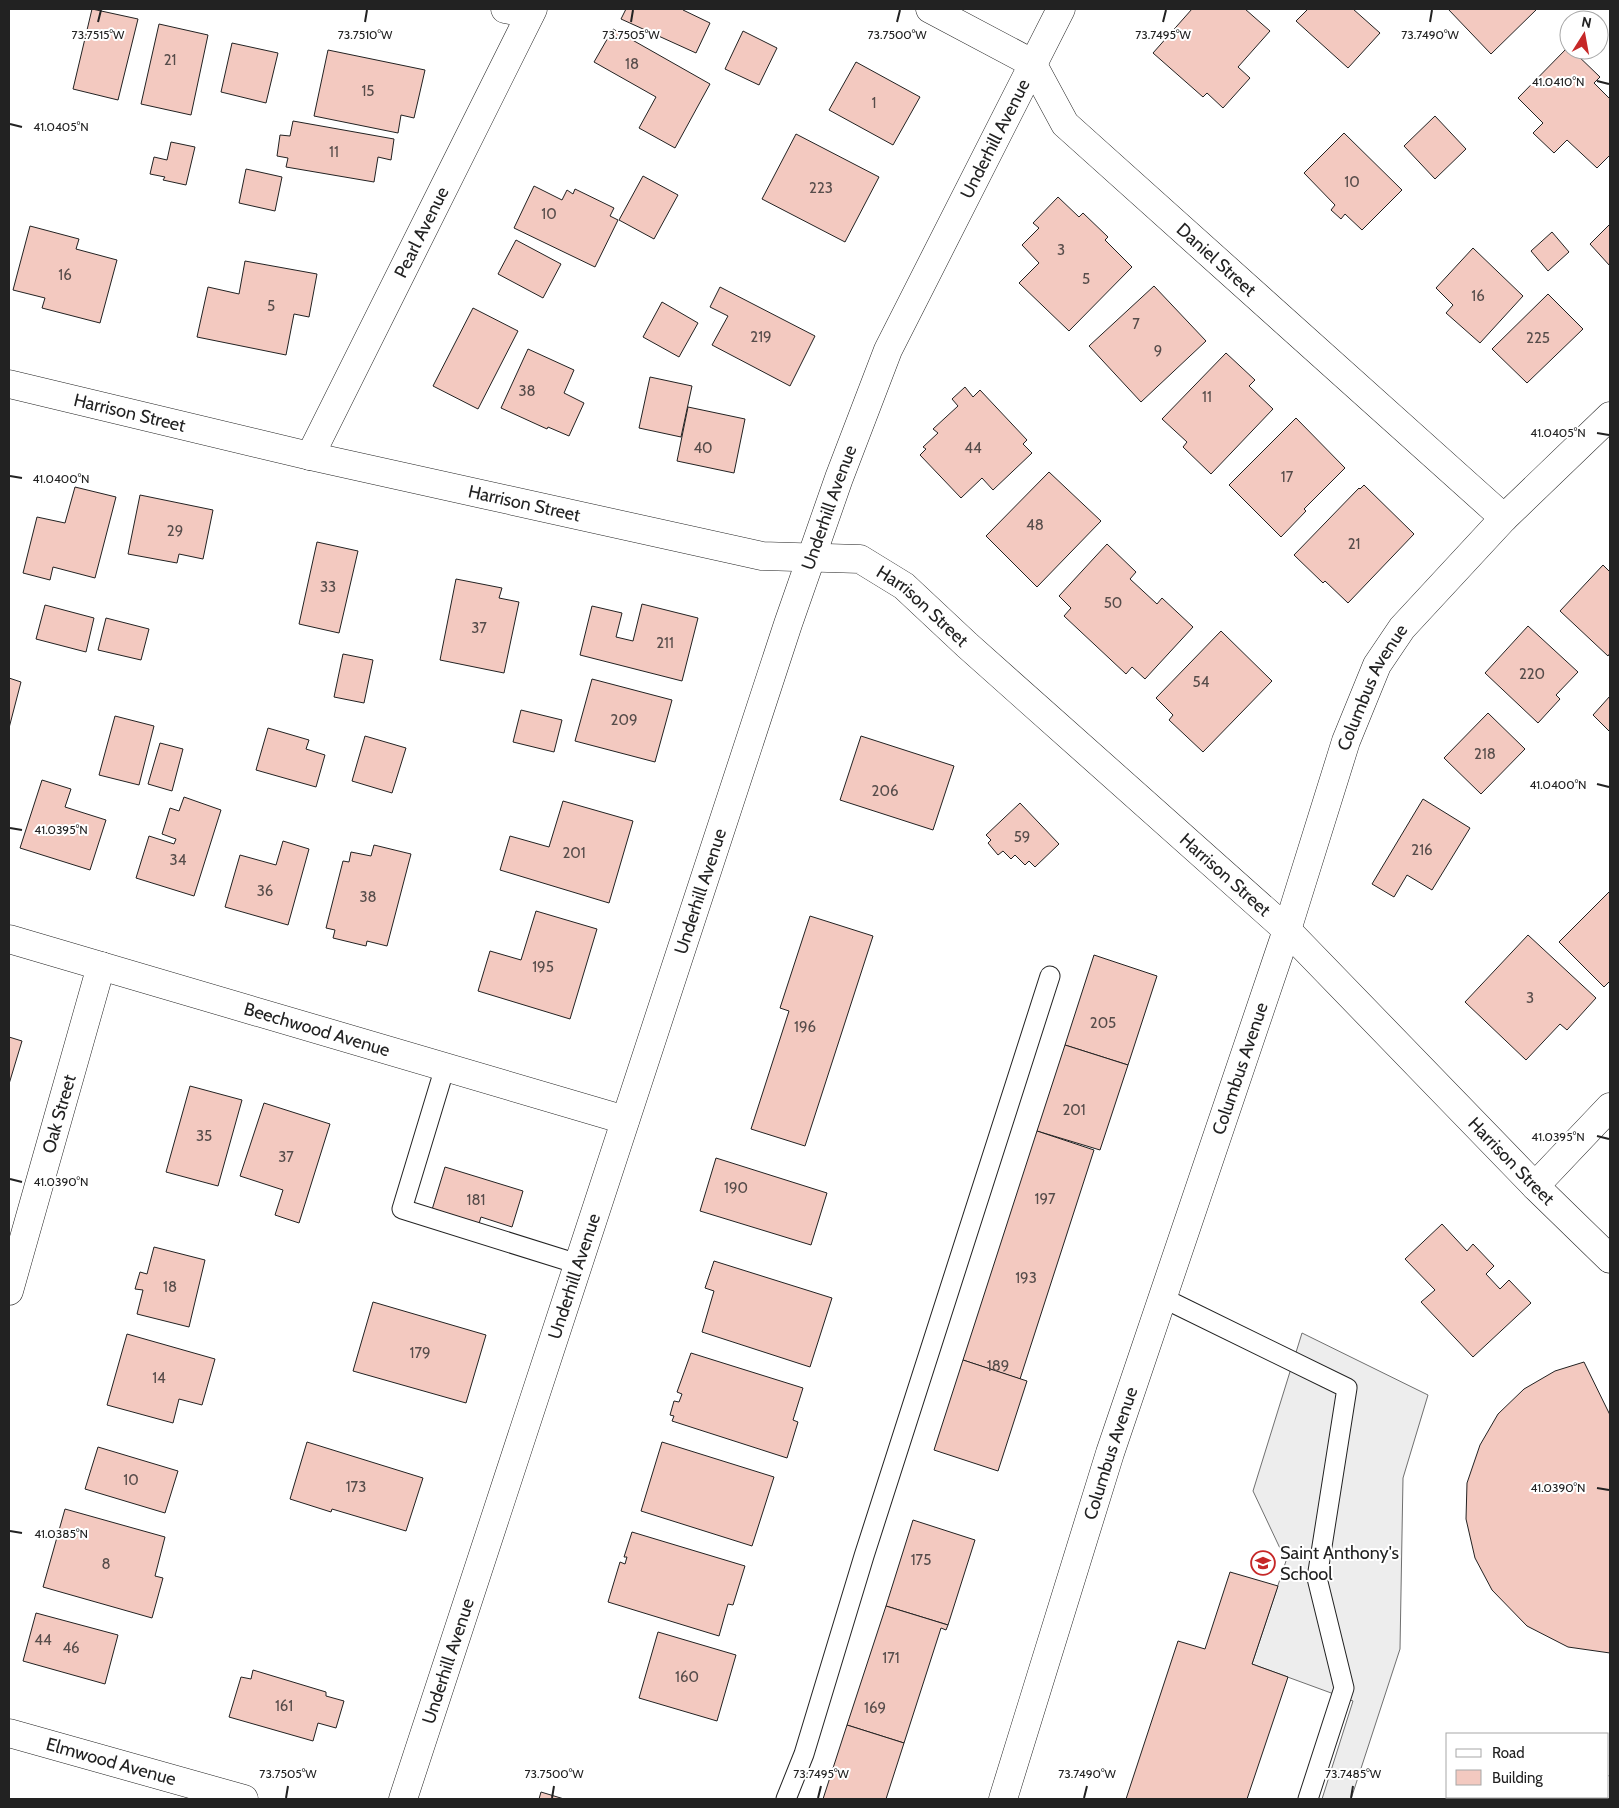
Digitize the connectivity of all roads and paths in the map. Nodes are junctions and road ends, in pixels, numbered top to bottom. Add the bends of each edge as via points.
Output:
1 (930, 9) edge
2 (1061, 9) edge
3 (523, 11) edge
4 (1032, 64) junction
5 (9, 384) edge
6 (1610, 416) edge
7 (310, 456) junction
8 (1504, 518) junction
9 (812, 557) junction
10 (1287, 930) junction
11 (9, 939) edge
12 (101, 966) junction
13 (1050, 976) dead end
14 (445, 1067) junction
15 (1610, 1107) edge
16 (625, 1120) junction
17 (1535, 1186) junction
18 (1610, 1258) edge
19 (578, 1264) junction
20 (9, 1291) edge
21 (1162, 1298) junction
22 (9, 1733) edge
23 (244, 1799) edge
24 (403, 1799) edge
25 (786, 1799) edge
26 (1002, 1799) edge
27 (1308, 1799) edge

1 - 4 street
2 - 4 street, Underhill Avenue
3 - 7 street, Pearl Avenue
4 - 8 street, Daniel Street via 1065,124
4 - 9 street, Underhill Avenue via 888,350
5 - 7 street, Harrison Street
6 - 8 street, Columbus Avenue
7 - 9 street, Harrison Street via 762,556
8 - 10 street, Columbus Avenue via 1402,628 1377,665 1346,741
9 - 10 street, Harrison Street via 860,559 904,586
9 - 16 street, Underhill Avenue
10 - 17 street, Harrison Street
10 - 21 street, Columbus Avenue
11 - 12 street, Beechwood Avenue
12 - 14 street, Beechwood Avenue
12 - 20 street, Oak Street
13 - 25 lane via 804,1754
14 - 16 street, Beechwood Avenue
14 - 19 lane via 402,1208
15 - 17 street
16 - 19 street, Underhill Avenue
17 - 18 street, Harrison Street
19 - 24 street, Underhill Avenue
21 - 26 street, Columbus Avenue
21 - 27 lane via 1347,1388 1317,1578 1344,1688
22 - 23 street, Elmwood Avenue

